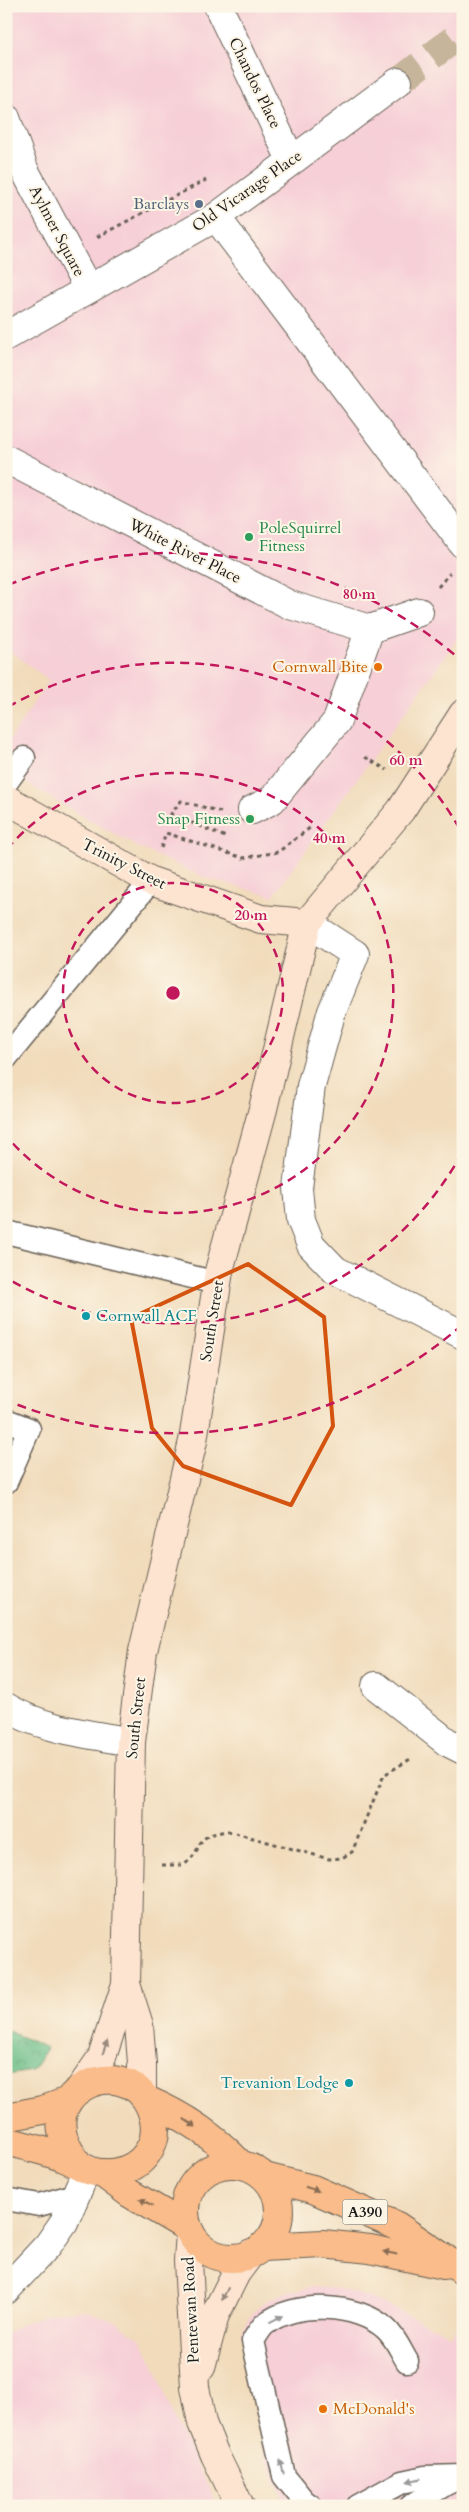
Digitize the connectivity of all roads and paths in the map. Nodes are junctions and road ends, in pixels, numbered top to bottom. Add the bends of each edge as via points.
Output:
1 (218, 6) edge
2 (398, 82) tunnel mouth
3 (6, 118) edge
4 (291, 160) junction
5 (15, 173) edge
6 (212, 177) dead end
7 (216, 217) junction
8 (68, 253) junction
9 (88, 289) junction
10 (6, 336) edge
11 (6, 459) edge
12 (463, 544) edge
13 (414, 618) dead end
14 (370, 629) junction
15 (463, 714) edge
16 (24, 758) dead end
17 (6, 783) edge
18 (6, 800) edge
19 (252, 810) joint
20 (311, 827) dead end
21 (228, 838) dead end
22 (151, 881) junction
23 (306, 922) junction
24 (6, 1058) edge
25 (6, 1232) edge
26 (217, 1283) junction
27 (463, 1334) edge
28 (6, 1420) edge
29 (6, 1482) edge
30 (376, 1686) dead end
31 (6, 1708) edge
32 (131, 1742) junction
33 (463, 1750) edge
34 (384, 1775) dead end
35 (129, 1863) junction
36 (126, 1984) junction
37 (74, 2095) junction
38 (145, 2097) junction
39 (6, 2116) edge
40 (6, 2142) edge
41 (240, 2164) junction
42 (89, 2168) junction
43 (265, 2177) junction
44 (74, 2195) junction
45 (6, 2199) edge
46 (40, 2205) junction
47 (6, 2214) edge
48 (189, 2230) junction
49 (257, 2250) junction
50 (459, 2269) edge
51 (6, 2290) edge
52 (407, 2362) dead end
53 (195, 2387) junction
54 (463, 2476) edge
55 (240, 2506) edge
56 (311, 2506) edge
57 (358, 2506) edge
58 (411, 2506) edge

1 - 4 street, Chandos Place
2 - 4 street, Old Vicarage Place
3 - 5 street, Aylmer Square
4 - 7 street, Old Vicarage Place
5 - 8 street, Aylmer Square
6 - 8 path
7 - 9 street, Old Vicarage Place
7 - 12 street
8 - 9 street, Aylmer Square
9 - 10 street, Aylmer Square
11 - 14 street, White River Place via 290,605
13 - 14 street
14 - 19 street via 337,721 272,800
15 - 23 street, South Street via 401,810
16 - 17 lane
18 - 22 street, Trinity Street
19 - 21 path via 246,818 181,800 171,814
20 - 22 path via 278,852 243,858 166,833
22 - 23 street, Trinity Street via 261,919
22 - 24 lane
23 - 26 street, South Street via 263,1109
23 - 27 street via 355,954 331,1014 311,1086 298,1188 301,1220 311,1245 335,1270
25 - 26 lane
26 - 32 street, South Street via 193,1441 143,1651
28 - 29 lane via 29,1429
30 - 33 street via 447,1742
31 - 32 street via 23,1718
32 - 35 street, South Street
34 - 35 path via 358,1842 352,1852 342,1858 329,1858 228,1831 212,1833 199,1842 193,1858 184,1865
35 - 36 street, South Street
37 -> 36 street, South Street via 102,2057
36 - 38 street, South Street via 139,2025
37 - 38 highway via 92,2082 105,2080 131,2085
37 - 39 highway via 42,2110
37 - 42 highway via 61,2117 61,2133 66,2149
38 -> 41 highway via 214,2139
38 - 42 highway via 154,2114 155,2129 152,2144 144,2157 118,2173
40 - 42 highway via 35,2148
41 - 43 highway
41 - 48 highway via 223,2164 208,2170 195,2181 187,2195 184,2211
42 - 44 street
48 -> 42 highway
43 - 49 highway via 275,2189 278,2220 273,2235
43 -> 50 highway, A390 via 313,2189 397,2226
44 - 46 lane
44 - 51 street via 58,2230
45 - 46 lane
46 - 47 lane
48 - 49 highway via 211,2254 241,2257
48 - 53 street, Pentewan Road
50 -> 49 highway, A390 via 370,2249 323,2244
49 -> 53 street, Pentewan Road via 236,2273 215,2315
56 -> 52 lane via 284,2476 253,2341 264,2325 284,2315 310,2309 337,2308 366,2314 387,2330
53 - 55 street, Pentewan Road via 202,2423
54 -> 57 lane via 425,2477 402,2482
54 - 58 lane

